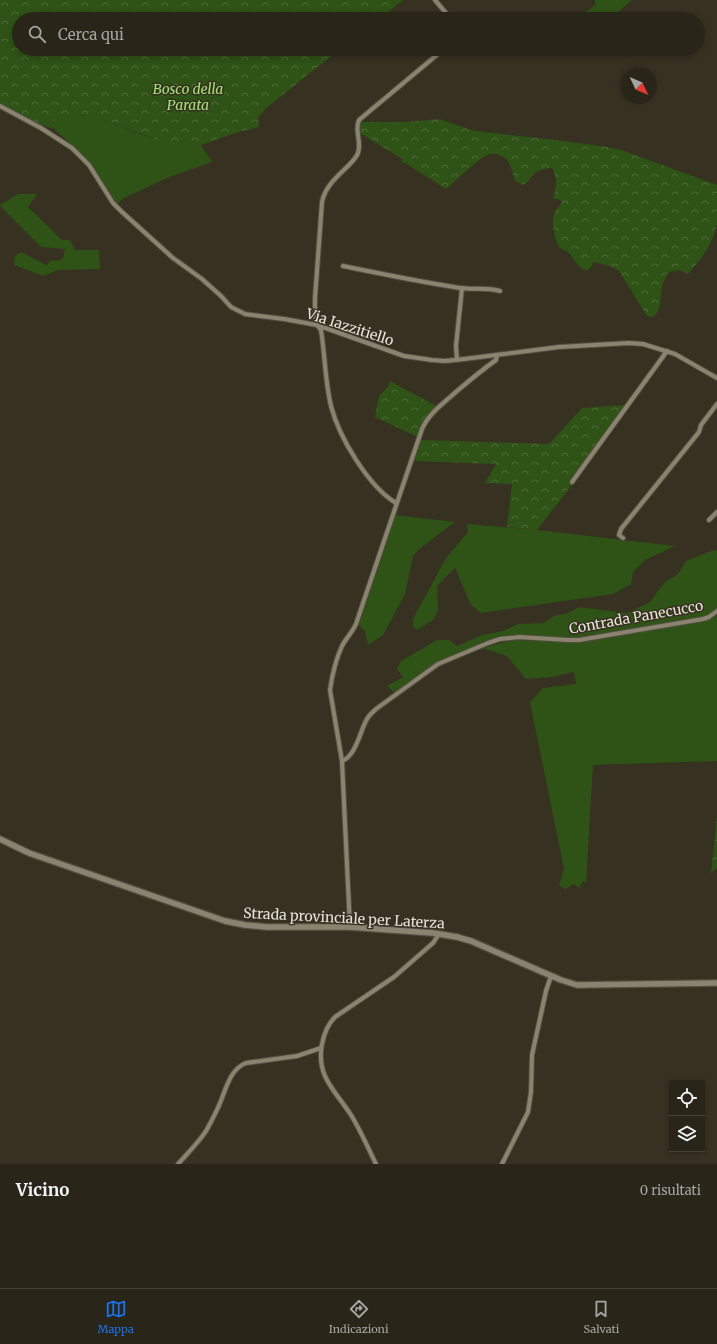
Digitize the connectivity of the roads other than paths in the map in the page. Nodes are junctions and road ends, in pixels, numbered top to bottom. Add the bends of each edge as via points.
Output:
1 (435, 0) edge
2 (445, 12) edge
3 (436, 56) edge
4 (0, 106) edge
5 (343, 266) dead end
6 (462, 288) junction
7 (500, 291) dead end
8 (317, 325) junction
9 (667, 352) junction
10 (496, 355) junction
11 (456, 360) junction
12 (717, 378) edge
13 (717, 404) edge
14 (572, 482) dead end
15 (396, 503) junction
16 (717, 512) edge
17 (710, 520) dead end
18 (622, 538) dead end
19 (717, 611) edge
20 (342, 761) junction
21 (0, 839) edge
22 (350, 927) junction
23 (439, 934) junction
24 (551, 976) junction
25 (717, 983) edge
26 (322, 1048) junction
27 (178, 1164) edge
28 (376, 1164) edge
29 (502, 1164) edge

1 - 2 street
3 - 8 street via 359,120 358,153 323,196 315,298
4 - 8 street, Via Iazzitiello via 72,148 89,165 122,212 173,258 202,279 230,307 245,314
5 - 6 street
6 - 7 street
6 - 11 street
8 - 11 street, Via Iazzitiello via 404,356
8 - 15 street via 321,330 327,385 335,418 352,455 382,493
9 - 10 street, Via Iazzitiello via 643,344 629,343 559,347
9 - 12 street, Via Iazzitiello
9 - 14 street
10 - 11 street, Via Iazzitiello
10 - 15 street via 496,360 479,372 425,422
13 - 18 street via 701,425 699,432 621,529 619,535
15 - 20 street via 356,624 342,646 331,682 330,690
16 - 17 street
19 - 20 street, Contrada Panecucco via 703,619 590,638 500,639 443,661 376,709 367,719 354,750
20 - 22 street
21 - 22 main road, Strada provinciale per Laterza via 37,856 225,921 267,927
22 - 23 main road, Strada provinciale per Laterza
23 - 24 main road, Strada provinciale per Laterza via 471,941
23 - 26 street via 430,946 394,977 335,1017 327,1029
24 - 25 main road, Strada provinciale per Laterza via 582,985
24 - 29 street via 532,1055 528,1112
26 - 27 street via 297,1056 246,1063 237,1068 206,1131
26 - 28 street via 320,1059 324,1077 352,1116

